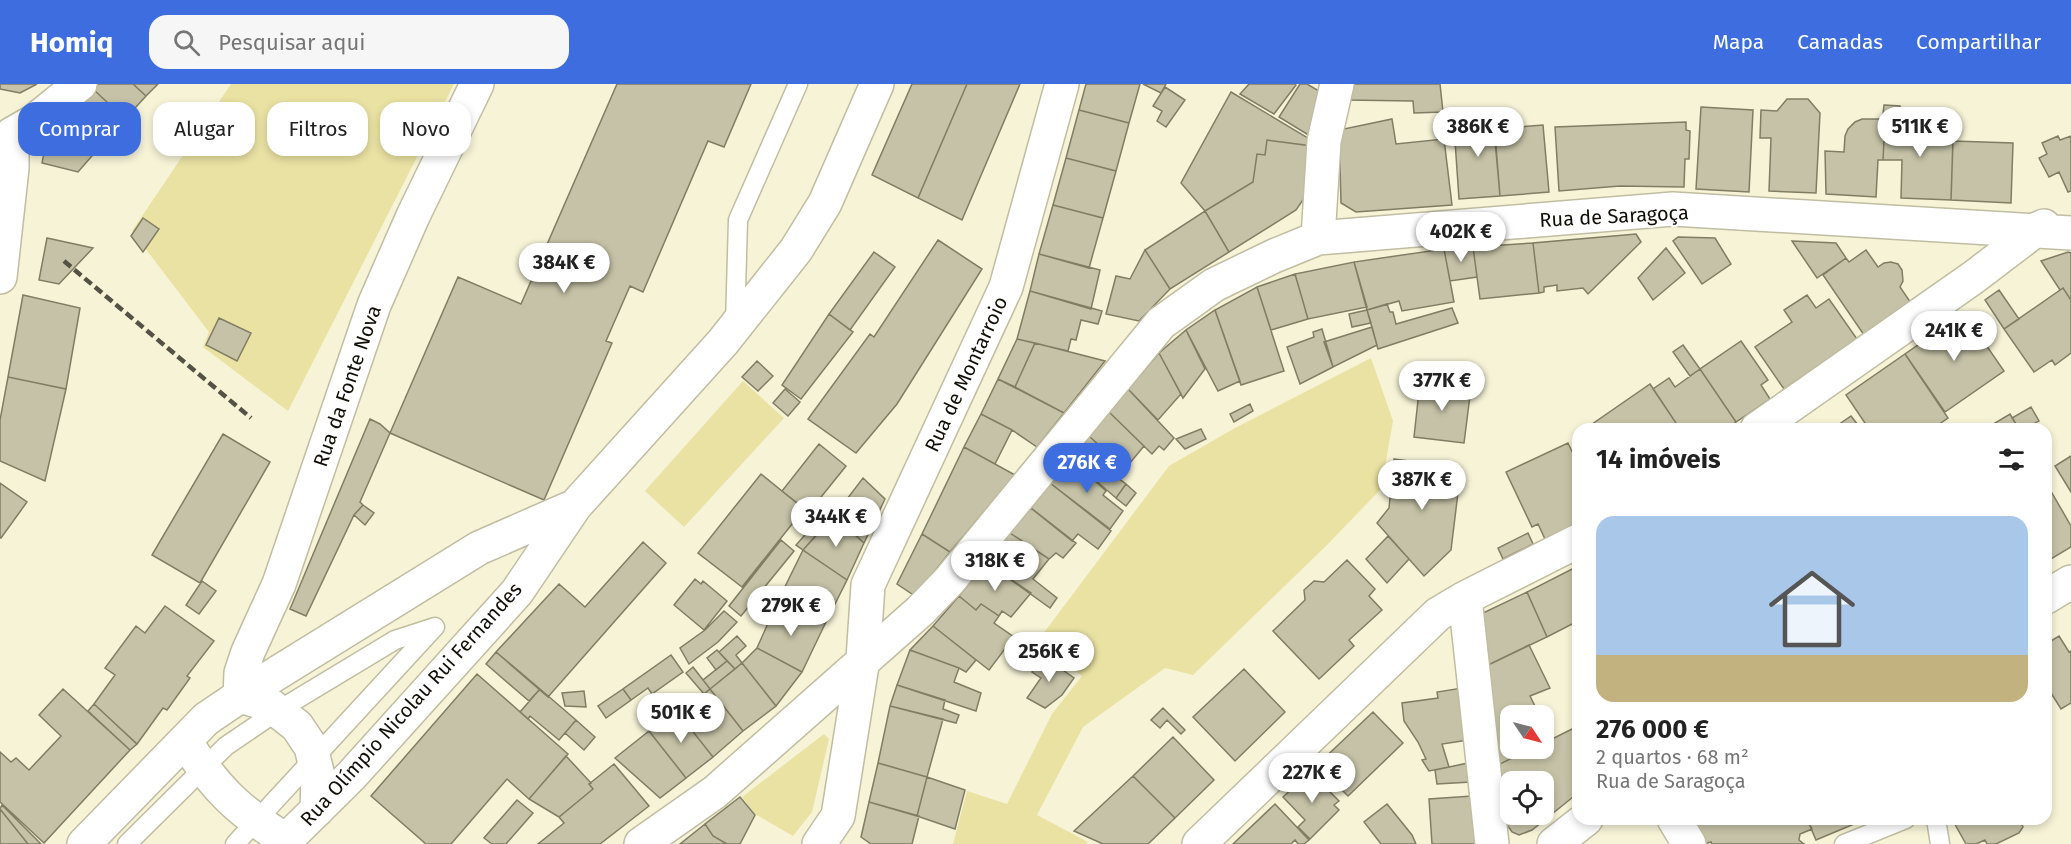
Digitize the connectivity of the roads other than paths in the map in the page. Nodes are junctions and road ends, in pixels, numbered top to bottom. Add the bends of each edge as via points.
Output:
1 (477, 84) edge
2 (798, 84) edge
3 (877, 84) edge
4 (1062, 84) edge
5 (1337, 84) edge
6 (77, 85) edge
7 (6, 131) edge
8 (2071, 214) edge
9 (2037, 229) junction
10 (2071, 233) edge
11 (1318, 238) junction
12 (0, 277) edge
13 (735, 328) junction
14 (1765, 423) edge
15 (575, 506) junction
16 (1572, 544) edge
17 (2071, 582) edge
18 (2052, 593) edge
19 (1465, 598) junction
20 (864, 659) junction
21 (240, 696) junction
22 (279, 710) junction
23 (185, 741) junction
24 (314, 758) junction
25 (202, 768) junction
26 (317, 810) junction
27 (1578, 825) edge
28 (1678, 825) edge
29 (1891, 825) edge
30 (1937, 825) edge
31 (246, 833) edge
32 (286, 843) edge
33 (84, 844) edge
34 (127, 844) edge
35 (641, 844) edge
36 (819, 844) edge
37 (1199, 844) edge
38 (1492, 844) edge
39 (1554, 844) edge
40 (1689, 844) edge
41 (1844, 844) edge
42 (1940, 844) edge

1 - 21 street, Rua da Fonte Nova via 375,305 279,584 248,652 241,673
2 - 13 lane via 738,220
3 - 13 street, Rua Olímpio Nicolau Rui Fernandes via 825,203 796,250
4 - 20 street, Rua de Montarroio via 1006,287 868,585
5 - 11 street via 1324,141
6 - 7 street via 33,122
7 - 12 street via 12,168
8 - 9 street
9 - 10 street, Rua de Saragoça
9 - 11 street, Rua de Saragoça via 1673,209
9 - 14 street
11 - 20 street, Rua de Saragoça via 1215,285 1161,323 949,581
13 - 15 street, Rua Olímpio Nicolau Rui Fernandes
15 - 21 street, Rua Olímpio Nicolau Rui Fernandes via 479,548
15 - 26 street, Rua Olímpio Nicolau Rui Fernandes via 517,592
16 - 19 street
17 - 18 street
19 - 37 street via 1438,614
19 - 38 street
20 - 35 street, Rua de Saragoça via 715,792
20 - 36 street, Rua de Montarroio via 838,816
21 - 22 street
21 - 23 street, Rua Olímpio Nicolau Rui Fernandes via 206,719
22 - 24 street via 297,726
22 - 24 lane via 395,640 435,627
22 - 25 lane via 226,746
23 - 25 street
23 - 33 street, Rua Olímpio Nicolau Rui Fernandes
24 - 26 street
24 - 31 lane
25 - 31 street via 235,805
25 - 34 lane
26 - 32 street, Rua Olímpio Nicolau Rui Fernandes
27 - 39 street
28 - 40 street
29 - 41 lane
30 - 42 lane
31 - 32 street

